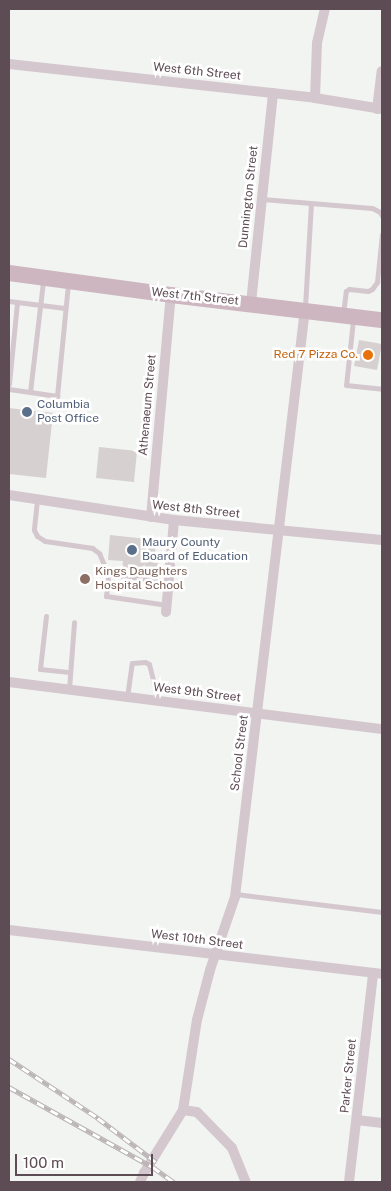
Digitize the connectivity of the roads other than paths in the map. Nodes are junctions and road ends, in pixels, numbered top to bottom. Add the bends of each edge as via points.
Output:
1 (325, 9) edge
2 (9, 64) edge
3 (382, 71) edge
4 (273, 93) junction
5 (315, 98) junction
6 (379, 109) edge
7 (262, 199) junction
8 (311, 203) junction
9 (382, 216) edge
10 (382, 234) edge
11 (9, 273) edge
12 (44, 278) junction
13 (68, 281) junction
14 (170, 295) junction
15 (9, 301) edge
16 (18, 302) junction
17 (251, 303) junction
18 (39, 305) junction
19 (65, 308) junction
20 (305, 309) junction
21 (348, 316) junction
22 (382, 320) edge
23 (9, 384) edge
24 (9, 389) edge
25 (382, 389) edge
26 (30, 392) junction
27 (9, 495) edge
28 (37, 500) junction
29 (151, 517) junction
30 (174, 520) junction
31 (278, 530) junction
32 (382, 540) edge
33 (108, 574) junction
34 (168, 582) junction
35 (166, 608) joint
36 (46, 616) dead end
37 (74, 622) dead end
38 (70, 672) junction
39 (9, 682) edge
40 (69, 690) junction
41 (127, 697) junction
42 (158, 702) junction
43 (257, 713) junction
44 (382, 729) edge
45 (236, 894) junction
46 (382, 912) edge
47 (9, 930) edge
48 (216, 955) junction
49 (378, 973) edge
50 (183, 1110) junction
51 (357, 1120) junction
52 (382, 1123) edge
53 (140, 1182) edge
54 (246, 1182) edge
55 (349, 1182) edge

1 - 5 street via 317,43
2 - 4 street, West 6th Street
3 - 6 street
4 - 5 street, West 6th Street
4 - 7 street, Dunnington Street
5 - 6 street, West 6th Street
7 - 8 lane
7 - 17 street, Dunnington Street
8 - 9 lane via 372,208
8 - 20 lane
10 - 21 lane via 377,282 372,289 346,291
11 - 12 main road, West 7th Street
12 - 13 main road, West 7th Street
12 - 18 lane
13 - 14 main road, West 7th Street
13 - 19 lane
14 - 17 main road, West 7th Street
14 - 29 street, Athenaeum Street
15 - 16 lane
16 - 18 lane
16 - 23 lane
17 - 20 main road, West 7th Street
18 - 19 lane
18 - 26 lane
19 - 26 lane via 57,396
20 - 21 main road, West 7th Street
20 - 31 street, School Street
21 - 22 main road, West 7th Street
21 - 25 lane via 346,384
24 - 26 lane
27 - 28 street, West 8th Street
28 - 29 street, West 8th Street
28 - 33 lane via 34,530 37,536 44,541 92,548 104,562
29 - 30 street, West 8th Street
30 - 31 street, West 8th Street
30 - 34 street
31 - 32 street, West 8th Street
31 - 43 street, School Street
33 - 34 lane
33 - 35 lane via 106,596
34 - 35 street
36 - 38 lane via 40,670
37 - 38 lane
38 - 40 lane
39 - 40 street, West 9th Street
40 - 41 street, West 9th Street
41 - 42 street, West 9th Street
41 - 42 lane via 132,663 145,662 149,664
42 - 43 street, West 9th Street
43 - 44 street, West 9th Street
43 - 45 street, School Street
45 - 46 lane
45 - 48 street, School Street
47 - 48 street, West 10th Street
48 - 49 street, West 10th Street
48 - 50 street, School Street via 197,1020
49 - 51 street, Parker Street
50 - 53 street, School Street
50 - 54 street via 196,1112 232,1148
51 - 52 street
51 - 55 street, Parker Street

